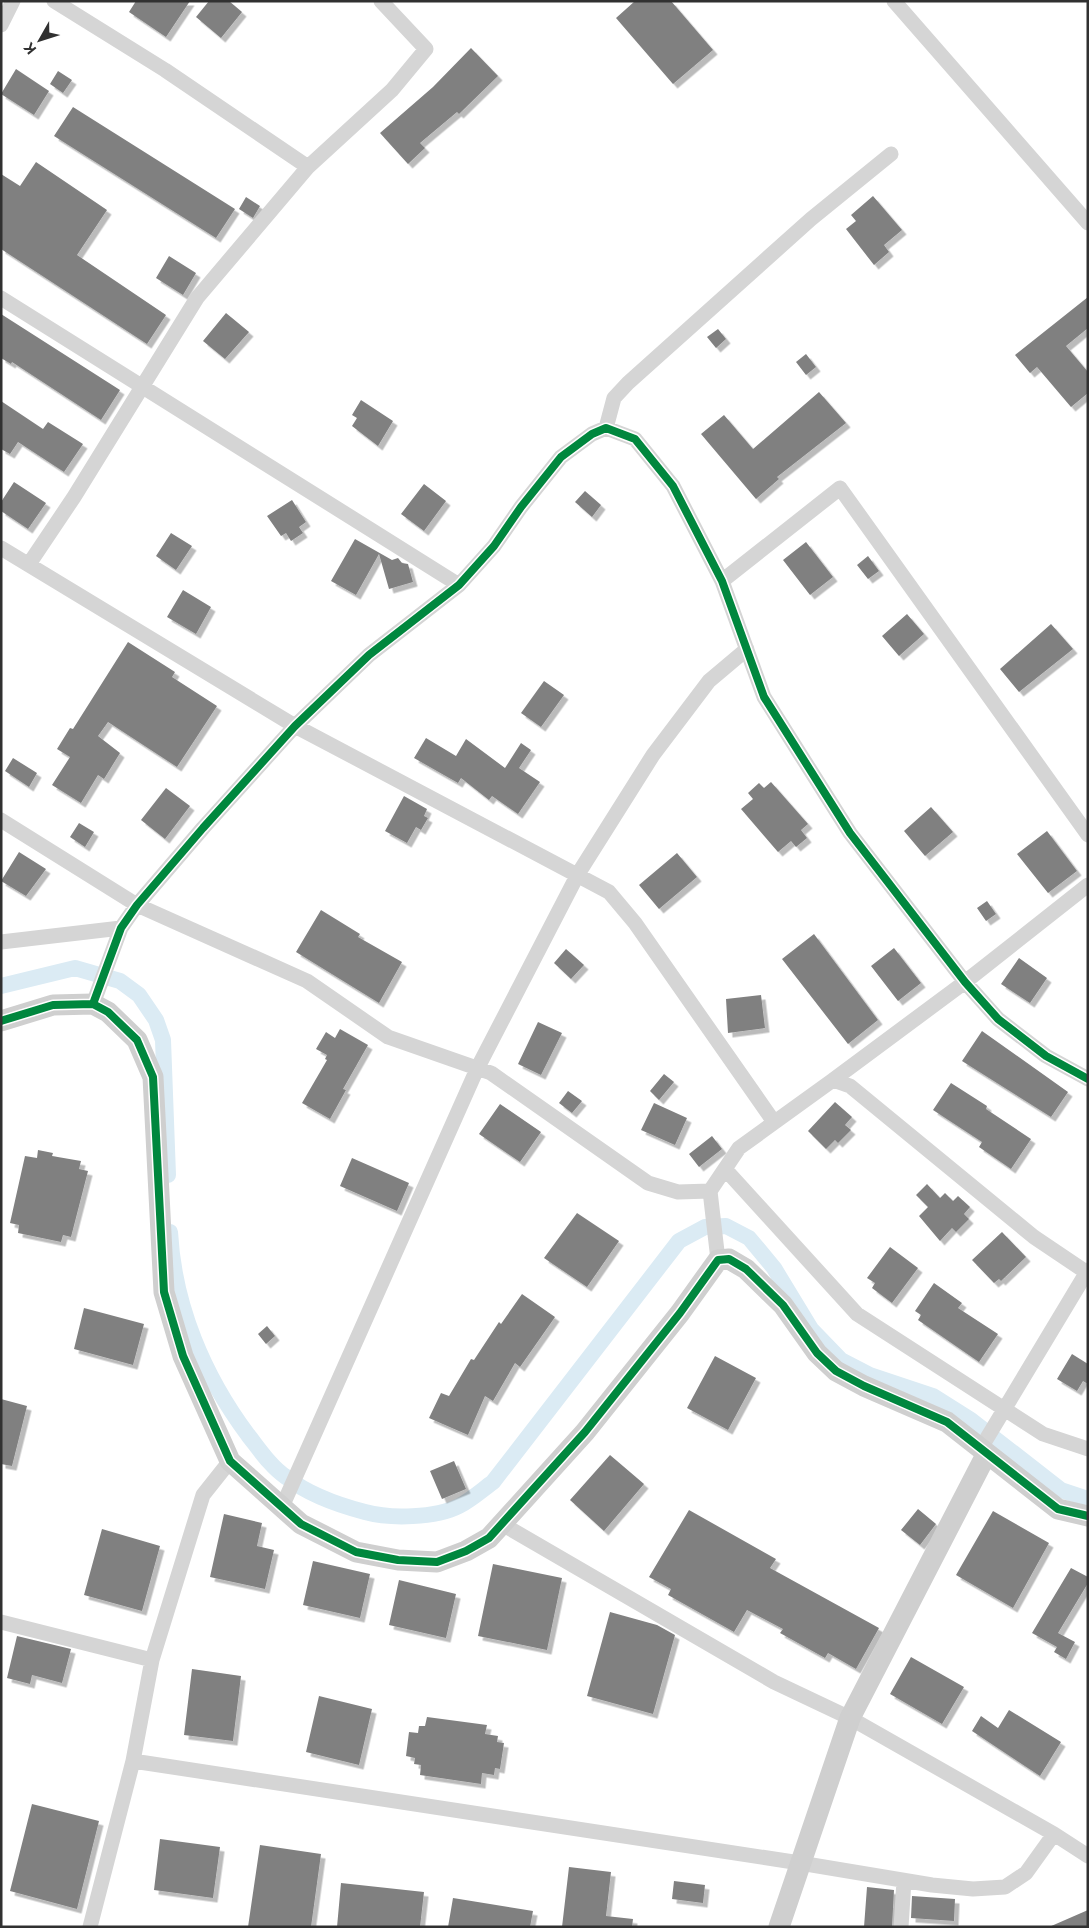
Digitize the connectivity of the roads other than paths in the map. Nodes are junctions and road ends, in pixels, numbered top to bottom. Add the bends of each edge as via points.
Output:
1 (13, 1) edge
2 (54, 1) edge
3 (381, 1) edge
4 (894, 1) edge
5 (1, 25) edge
6 (891, 154) dead end
7 (308, 167) junction
8 (1088, 223) edge
9 (1, 298) edge
10 (141, 387) junction
11 (606, 428) junction
12 (1, 548) edge
13 (29, 564) junction
14 (722, 581) junction
15 (459, 585) junction
16 (747, 649) junction
17 (295, 726) junction
18 (1, 820) edge
19 (1088, 835) edge
20 (578, 874) junction
21 (1088, 885) edge
22 (137, 905) junction
23 (121, 928) junction
24 (1, 942) edge
25 (965, 982) junction
26 (96, 997) junction
27 (2, 1023) edge
28 (478, 1069) junction
29 (1088, 1079) edge
30 (833, 1080) junction
31 (774, 1122) junction
32 (725, 1169) junction
33 (710, 1191) junction
34 (718, 1260) junction
35 (1087, 1271) edge
36 (1005, 1410) junction
37 (984, 1448) junction
38 (1088, 1449) edge
39 (230, 1461) junction
40 (282, 1507) junction
41 (1088, 1516) edge
42 (502, 1524) junction
43 (1, 1622) edge
44 (152, 1660) junction
45 (850, 1718) junction
46 (133, 1761) junction
47 (1054, 1834) junction
48 (1088, 1856) edge
49 (800, 1863) junction
50 (904, 1881) junction
51 (90, 1927) edge
52 (779, 1927) edge
53 (902, 1927) edge

1 - 5 street
2 - 7 street via 165,70
3 - 7 street via 426,49 392,90
4 - 8 street
6 - 11 street via 811,219 628,383 614,398
7 - 10 street via 196,298
9 - 10 street
10 - 13 street
10 - 15 street
11 - 14 street via 636,439 673,486
11 - 15 street via 592,434 561,457 494,546
12 - 13 street
13 - 17 street
14 - 16 street
14 - 19 street via 840,488
15 - 17 street via 368,655
16 - 20 street via 709,681 654,755
16 - 25 street via 764,697 850,833
17 - 20 street
17 - 22 street
18 - 22 street
20 - 28 street
20 - 31 street via 609,892 635,923
21 - 25 street
22 - 23 street
22 - 28 street via 307,981 388,1037
23 - 24 street
23 - 26 street
25 - 29 street via 998,1019 1046,1056
25 - 30 street
26 - 27 street via 53,1005
26 - 39 street via 137,1040 153,1078 164,1292 183,1356
28 - 33 street via 491,1073 648,1183 678,1192
28 - 40 street
30 - 31 street
30 - 35 street via 850,1086 1034,1238
31 - 32 street via 739,1148
32 - 33 street
32 - 36 street via 857,1314
33 - 34 street
34 - 37 street via 729,1259 746,1268 783,1305 817,1353 836,1371 947,1422
34 - 42 street via 585,1432
35 - 36 street
36 - 37 street
36 - 38 street via 1043,1434
37 - 41 street via 1058,1509
37 - 45 street
39 - 40 street
39 - 44 street via 203,1495
40 - 42 street via 301,1524 356,1552 398,1560 437,1562 466,1551
42 - 45 street via 774,1682
43 - 44 street
44 - 46 street
45 - 47 street
45 - 49 street
46 - 49 street
46 - 51 street
47 - 48 street
47 - 50 street via 1026,1873 1005,1887 973,1889
49 - 50 street
49 - 52 street
50 - 53 street

